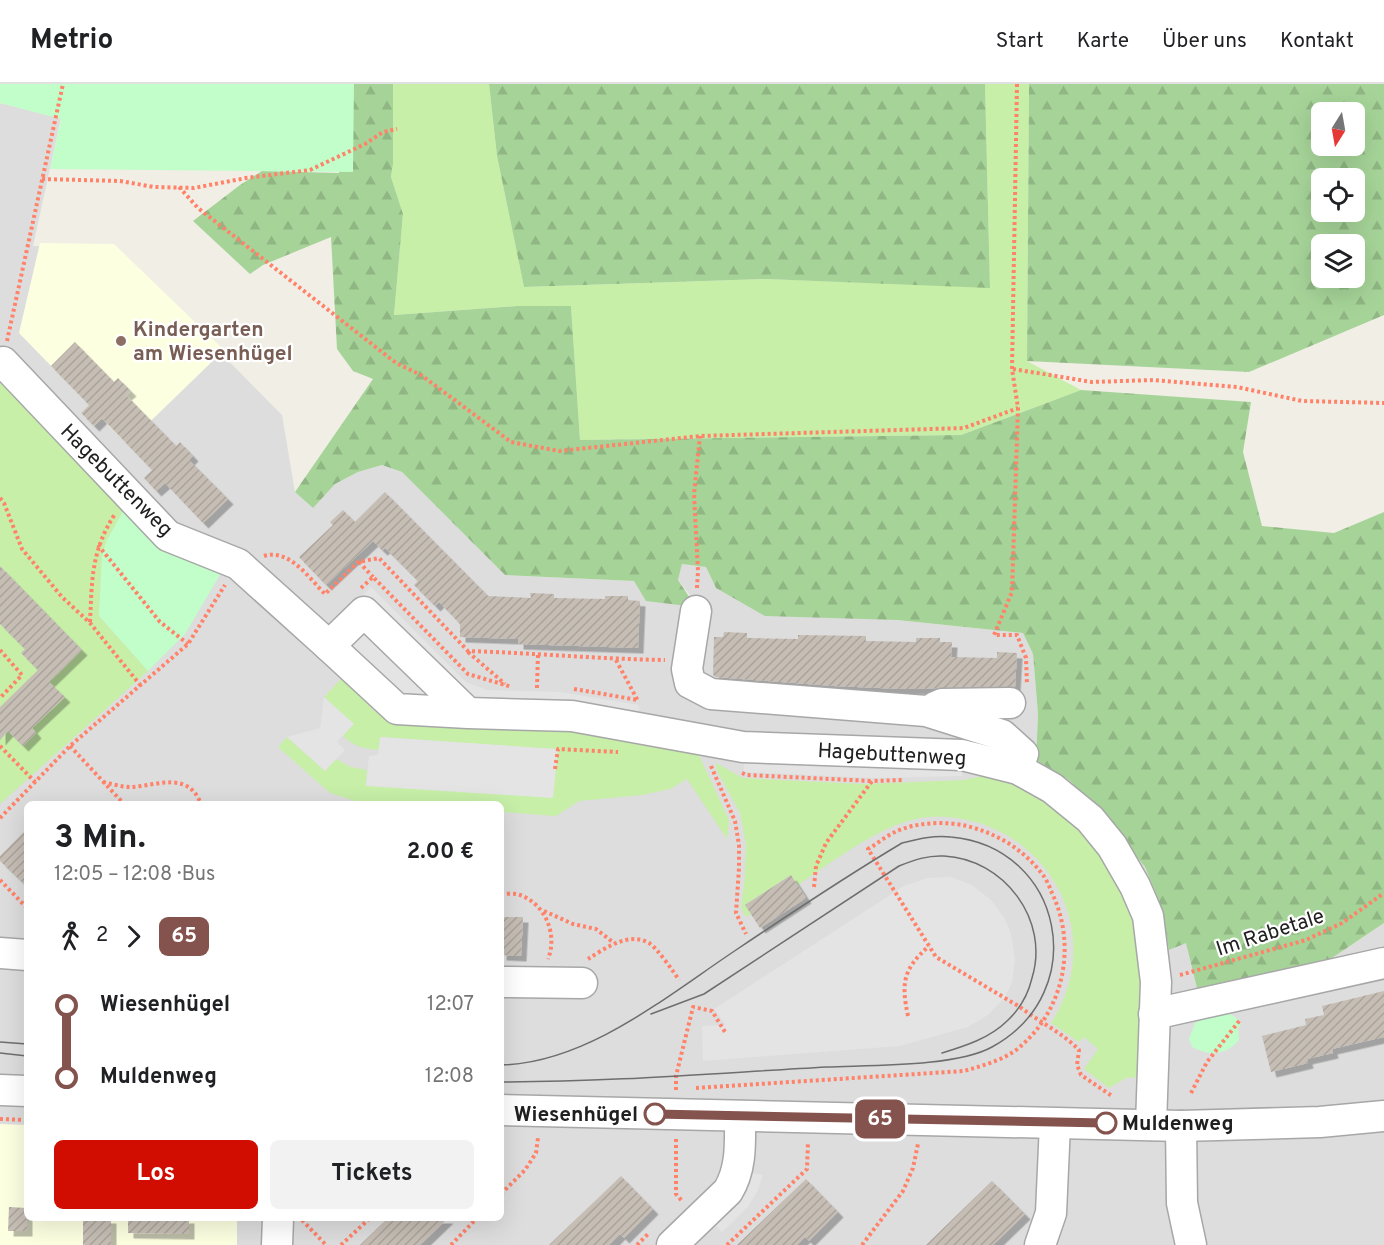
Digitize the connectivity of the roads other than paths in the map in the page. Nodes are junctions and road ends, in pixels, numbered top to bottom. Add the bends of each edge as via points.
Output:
1 (3, 362) road end
2 (696, 611) road end
3 (329, 646) junction
4 (1010, 703) dead end
5 (926, 711) junction
6 (468, 713) junction
7 (1018, 769) junction
8 (0, 953) edge
9 (24, 955) edge
10 (1384, 963) edge
11 (504, 982) edge
12 (582, 983) road end
13 (1154, 1014) junction
14 (0, 1090) edge
15 (24, 1091) edge
16 (504, 1110) edge
17 (740, 1116) junction
18 (1384, 1116) edge
19 (1055, 1124) junction
20 (1151, 1125) junction
21 (1181, 1126) junction
22 (278, 1221) edge
23 (662, 1238) edge
24 (277, 1245) edge
25 (1040, 1245) edge
26 (1191, 1245) edge

1 - 3 street, Hagebuttenweg via 168,536 238,564
2 - 5 street via 687,669 690,683 711,693
3 - 6 street, Hagebuttenweg via 397,709
3 - 6 street via 364,612
4 - 5 street via 942,704
5 - 7 street via 1002,735 1023,754
6 - 7 street, Hagebuttenweg via 572,716 743,747 962,754
7 - 13 street, Hagebuttenweg via 1052,788 1090,819 1112,846 1135,886 1148,916 1156,982
8 - 9 street
10 - 13 street
11 - 12 street
13 - 20 street, Hagebuttenweg
14 - 15 street
16 - 17 street
17 - 19 street
17 - 23 street via 738,1170 728,1191
18 - 21 street
19 - 20 street
19 - 25 street via 1051,1213
20 - 21 street
21 - 26 street via 1182,1203
22 - 24 street

